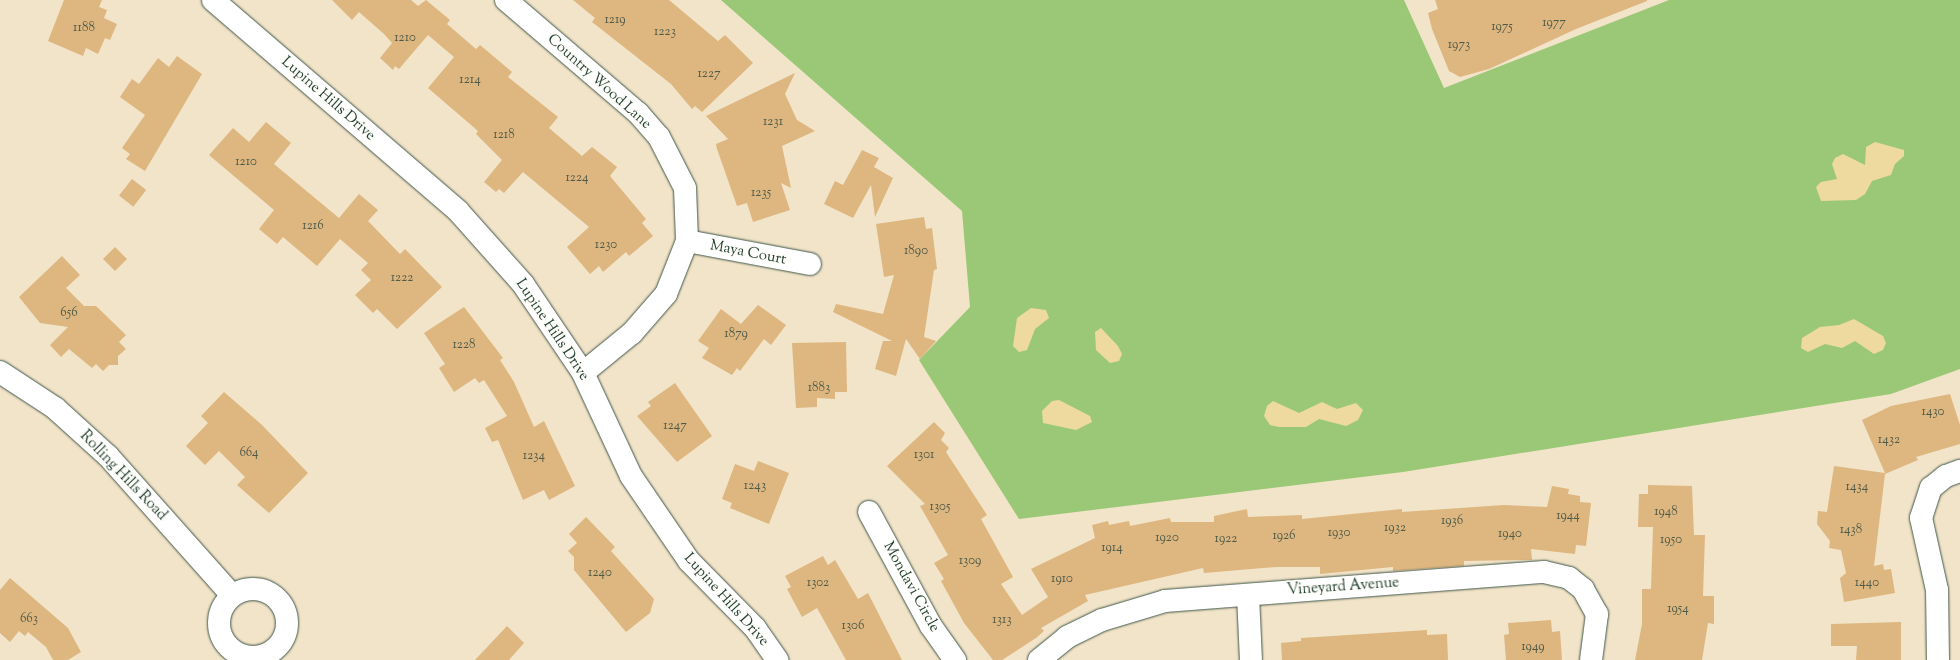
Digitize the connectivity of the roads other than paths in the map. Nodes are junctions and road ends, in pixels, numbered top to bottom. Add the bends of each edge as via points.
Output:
1 (213, 0) edge
2 (506, 0) edge
3 (687, 241) junction
4 (810, 264) dead end
5 (0, 372) edge
6 (583, 373) junction
7 (1960, 471) edge
8 (869, 512) dead end
9 (1248, 594) junction
10 (232, 595) dead end
11 (777, 660) edge
12 (955, 660) edge
13 (1039, 660) edge
14 (1251, 660) edge
15 (1591, 660) edge
16 (1938, 660) edge

1 - 6 street, Lupine Hills Drive via 458,211 531,294
2 - 3 street, Country Wood Lane via 638,113 659,137 685,188
3 - 4 street, Maya Court
3 - 6 street, Country Wood Lane via 666,294 632,333
5 - 10 street, Rolling Hills Road via 55,408 108,456
6 - 11 street, Lupine Hills Drive via 635,482 689,561 755,628
7 - 16 street via 1946,476 1931,488 1921,518 1937,590
8 - 12 street, Mondavi Circle via 931,626
9 - 13 street, Vineyard Avenue via 1165,601 1102,620 1068,637
9 - 14 street
9 - 15 street, Vineyard Avenue via 1544,572 1569,578 1583,589 1597,614

